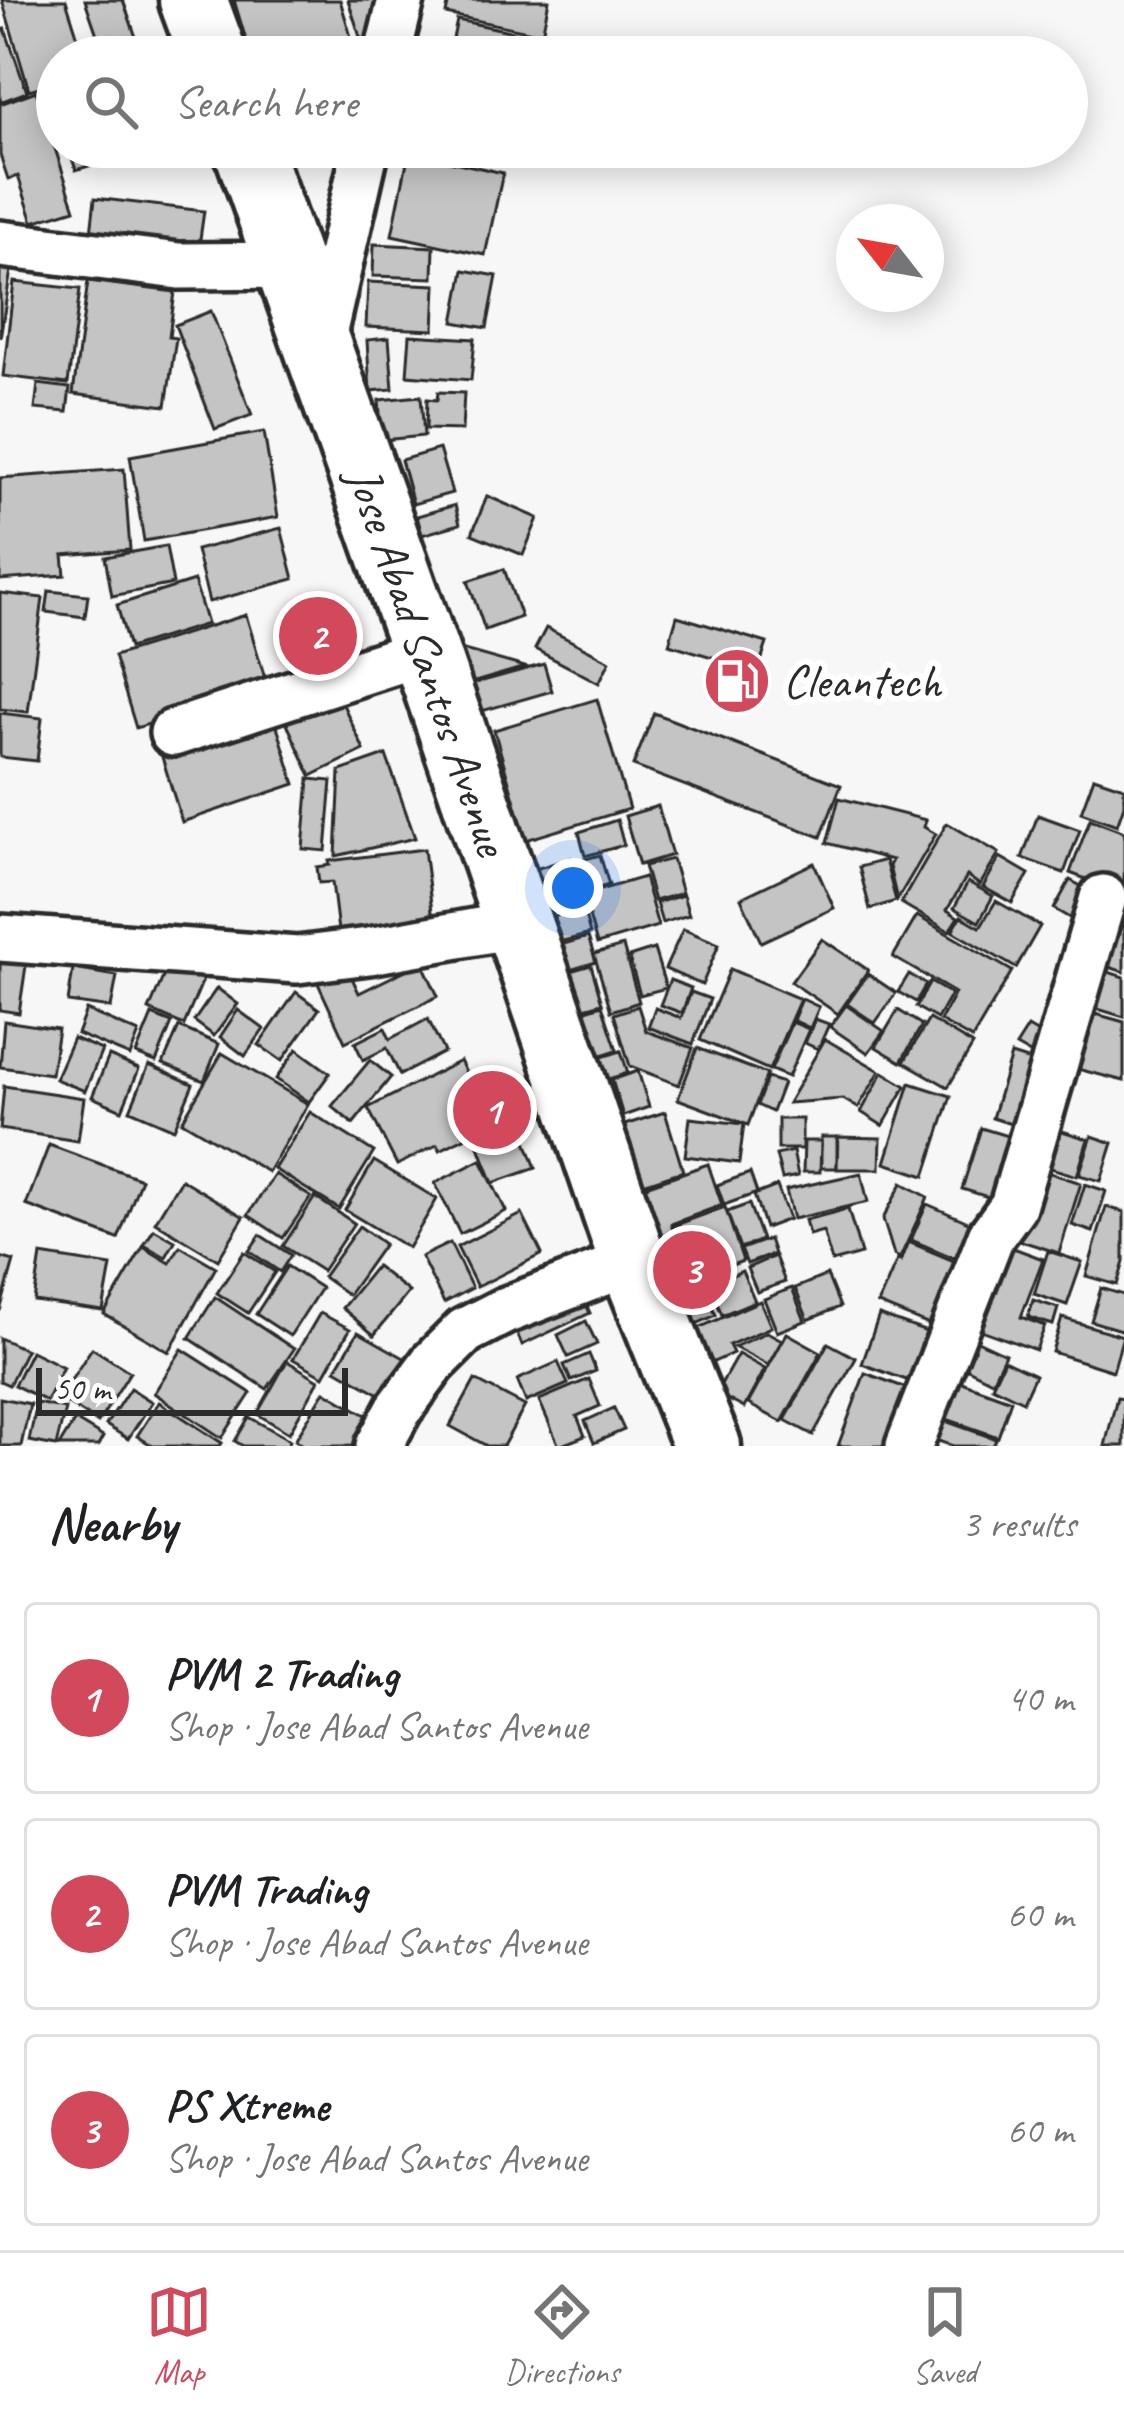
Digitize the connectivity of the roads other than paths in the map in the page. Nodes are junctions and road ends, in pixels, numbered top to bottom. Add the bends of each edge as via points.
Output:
1 (193, 0) edge
2 (400, 0) edge
3 (206, 36) edge
4 (392, 36) edge
5 (254, 168) edge
6 (361, 168) edge
7 (0, 244) edge
8 (289, 265) junction
9 (320, 348) junction
10 (425, 651) junction
11 (173, 733) dead end
12 (1103, 898) dead end
13 (519, 924) junction
14 (0, 938) edge
15 (632, 1261) junction
16 (379, 1446) edge
17 (709, 1446) edge
18 (909, 1446) edge

1 - 3 highway
2 - 4 street
5 - 8 highway, Jose Abad Santos Avenue
6 - 9 street
7 - 8 street via 179,266
8 - 9 highway, Jose Abad Santos Avenue
9 - 10 highway, Jose Abad Santos Avenue
10 - 11 street
10 - 13 highway, Jose Abad Santos Avenue
12 - 18 street via 1013,1206 992,1236
13 - 14 street via 297,960
13 - 15 highway, Jose Abad Santos Avenue
15 - 16 street via 465,1331 422,1378
15 - 17 highway, Jose Abad Santos Avenue

